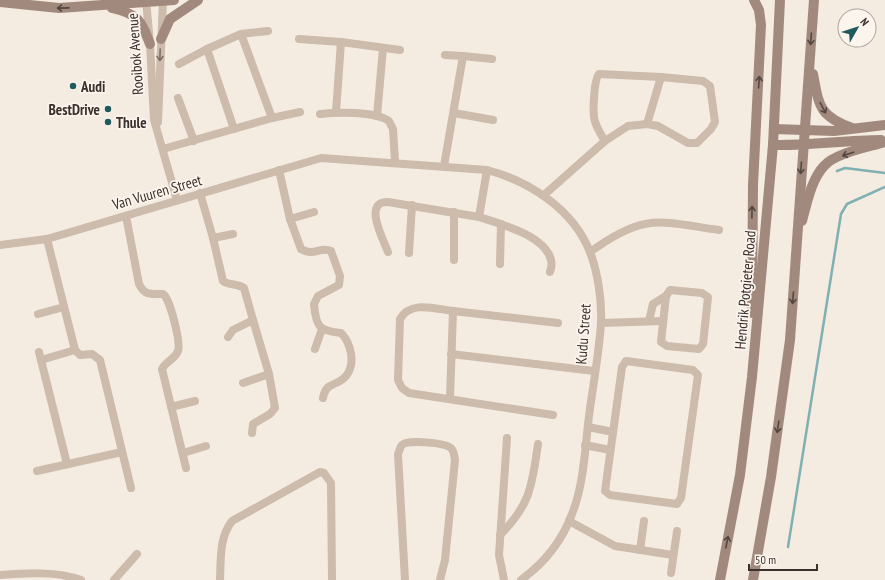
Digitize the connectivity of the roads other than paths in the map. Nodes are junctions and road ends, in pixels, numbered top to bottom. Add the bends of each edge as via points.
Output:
1 (174, 0) edge
2 (198, 0) edge
3 (754, 0) edge
4 (780, 0) edge
5 (814, 0) edge
6 (163, 1) edge
7 (0, 2) edge
8 (146, 2) edge
9 (102, 6) junction
10 (268, 31) dead end
11 (241, 34) junction
12 (161, 39) junction
13 (299, 39) dead end
14 (341, 42) junction
15 (150, 44) junction
16 (383, 48) junction
17 (208, 49) junction
18 (400, 50) dead end
19 (445, 55) dead end
20 (463, 56) junction
21 (810, 57) junction
22 (492, 59) dead end
23 (179, 64) dead end
24 (661, 77) junction
25 (178, 98) dead end
26 (300, 112) dead end
27 (336, 112) junction
28 (454, 113) junction
29 (320, 114) dead end
30 (377, 116) junction
31 (272, 118) junction
32 (493, 120) dead end
33 (647, 124) junction
34 (885, 125) edge
35 (157, 126) junction
36 (234, 129) junction
37 (774, 129) junction
38 (804, 129) junction
39 (854, 129) junction
40 (194, 141) junction
41 (605, 141) junction
42 (885, 141) edge
43 (773, 145) junction
44 (803, 146) junction
45 (163, 149) junction
46 (321, 158) joint
47 (394, 162) junction
48 (444, 166) junction
49 (279, 170) junction
50 (487, 170) junction
51 (200, 194) junction
52 (544, 195) junction
53 (177, 200) junction
54 (412, 205) junction
55 (314, 212) dead end
56 (454, 212) junction
57 (126, 216) junction
58 (479, 216) junction
59 (290, 219) junction
60 (501, 224) junction
61 (719, 230) dead end
62 (233, 234) dead end
63 (213, 238) junction
64 (47, 239) junction
65 (796, 239) junction
66 (0, 245) edge
67 (388, 252) dead end
68 (590, 252) junction
69 (409, 253) dead end
70 (454, 260) dead end
71 (500, 264) dead end
72 (550, 272) dead end
73 (666, 296) junction
74 (64, 308) junction
75 (453, 311) junction
76 (38, 314) dead end
77 (253, 320) junction
78 (649, 321) junction
79 (663, 321) junction
80 (558, 323) dead end
81 (601, 323) junction
82 (322, 329) junction
83 (228, 337) dead end
84 (315, 349) dead end
85 (75, 350) junction
86 (451, 354) junction
87 (594, 372) junction
88 (269, 374) junction
89 (752, 377) junction
90 (242, 383) dead end
91 (323, 398) dead end
92 (450, 398) junction
93 (195, 401) dead end
94 (171, 407) junction
95 (553, 415) dead end
96 (588, 427) junction
97 (612, 432) junction
98 (252, 433) dead end
99 (507, 438) dead end
100 (538, 444) dead end
101 (585, 445) junction
102 (206, 446) dead end
103 (610, 450) junction
104 (122, 452) junction
105 (183, 453) junction
106 (67, 464) junction
107 (186, 468) dead end
108 (37, 471) dead end
109 (131, 488) dead end
110 (644, 520) dead end
111 (569, 521) junction
112 (677, 531) dead end
113 (500, 535) junction
114 (640, 550) junction
115 (137, 554) dead end
116 (673, 555) junction
117 (671, 573) dead end
118 (0, 575) edge
119 (81, 580) edge
120 (114, 580) edge
121 (220, 580) edge
122 (332, 580) edge
123 (405, 580) edge
124 (440, 580) edge
125 (504, 580) edge
126 (520, 580) edge
127 (720, 580) edge
128 (753, 580) edge

1 - 6 main road
2 - 12 main road via 170,19
89 -> 3 main road via 753,185 761,25 759,10
4 - 37 main road, Hendrik Potgieter Road
5 -> 21 main road
6 - 8 main road
6 - 12 street, Rooibok Avenue
9 -> 7 main road via 59,8
8 - 9 main road
8 - 15 street, Rooibok Avenue
9 - 15 main road via 134,15 144,27
10 - 11 street
11 - 17 street
11 - 31 street
12 -> 35 street, Rooibok Avenue
13 - 14 street
14 - 16 street
14 - 27 street
15 - 35 street, Rooibok Avenue via 152,106
16 - 18 street
16 - 30 street
17 - 23 street
17 - 36 street
19 - 20 street
20 - 22 street
20 - 28 street
21 - 38 main road
21 -> 39 main road via 820,104 826,115
24 - 33 street
24 - 33 street via 707,83 712,90 715,122 696,143 691,144 658,126
24 - 41 street via 603,73 597,76 594,118
25 - 40 street
26 - 31 street
27 - 29 street
27 - 30 street
28 - 32 street
28 - 48 street
30 - 47 street via 389,121 393,129
31 - 36 street
33 - 41 street via 628,126
34 - 39 main road
35 - 45 street, Rooibok Avenue
36 - 40 street
37 - 38 main road
37 - 43 main road, Hendrik Potgieter Road
38 - 39 main road
38 - 44 main road
40 - 45 street
41 - 52 street
42 - 44 main road
42 -> 65 main road via 832,160 823,167 811,189
43 - 44 main road
43 - 89 main road, Hendrik Potgieter Road
44 -> 65 main road
45 - 53 street, Rooibok Avenue
46 - 47 street, Kudu Street
46 - 49 street, Van Vuuren Street
47 - 48 street, Kudu Street
48 - 50 street, Kudu Street
49 - 51 street, Van Vuuren Street
49 - 59 street
50 - 52 street, Kudu Street via 505,174
50 - 58 street
51 - 53 street, Van Vuuren Street
51 - 63 street
52 - 68 street, Kudu Street via 564,214
53 - 57 street, Van Vuuren Street
54 - 56 street
54 - 67 street via 384,202 376,208 375,216
54 - 69 street
55 - 59 street
56 - 58 street
56 - 70 street
57 - 64 street, Van Vuuren Street
57 - 94 street via 139,284 146,293 163,294 169,302 179,346 175,356 166,362 162,369
58 - 60 street
59 - 82 street via 301,249 311,253 323,249 331,251 340,276 339,285 315,300 314,311
60 - 71 street
60 - 72 street via 540,243 552,262
61 - 68 street via 673,222 638,224 612,236
62 - 63 street
63 - 77 street via 223,281 244,288
64 - 66 street, Van Vuuren Street
64 - 74 street
65 -> 128 main road via 790,340 772,476
68 - 81 street, Kudu Street via 597,280
73 - 78 street via 653,304
73 - 79 street
73 - 79 street via 673,290 702,293 708,297 702,347 696,350 663,345
74 - 76 street
74 - 85 street
75 - 80 street
75 - 86 street
75 - 92 street via 411,308 400,319 398,380 402,388 409,393
77 - 83 street via 233,330
77 - 88 street
78 - 79 street
78 - 81 street
81 - 87 street, Kudu Street
82 - 84 street
82 - 91 street via 326,332 341,333 349,344 351,354 349,371 327,388
85 - 104 street via 80,355 92,354 100,360
85 - 106 street via 40,356
86 - 87 street
86 - 92 street
87 - 96 street, Kudu Street
88 - 90 street
88 - 98 street via 276,408 253,424
127 -> 89 main road, Hendrik Potgieter Road via 740,475
92 - 95 street
93 - 94 street
94 - 105 street
96 - 97 street
96 - 101 street, Kudu Street
97 - 103 street
97 - 103 street via 622,367 626,362 693,370 698,374 680,502 674,504 607,494 605,487
99 - 113 street
100 - 113 street via 531,489 514,520
101 - 103 street
101 - 111 street, Kudu Street via 579,492
102 - 105 street
104 - 106 street
104 - 109 street
105 - 107 street
106 - 108 street
110 - 114 street
111 - 114 street via 610,544
111 - 126 street, Kudu Street via 538,567
112 - 116 street
113 - 125 street via 499,555
114 - 116 street
115 - 120 street
116 - 117 street
118 - 119 street via 48,574
121 - 122 street via 222,545 225,531 232,521 320,472 324,473 331,483
123 - 124 street via 398,454 402,445 407,442 442,444 454,452 445,560

